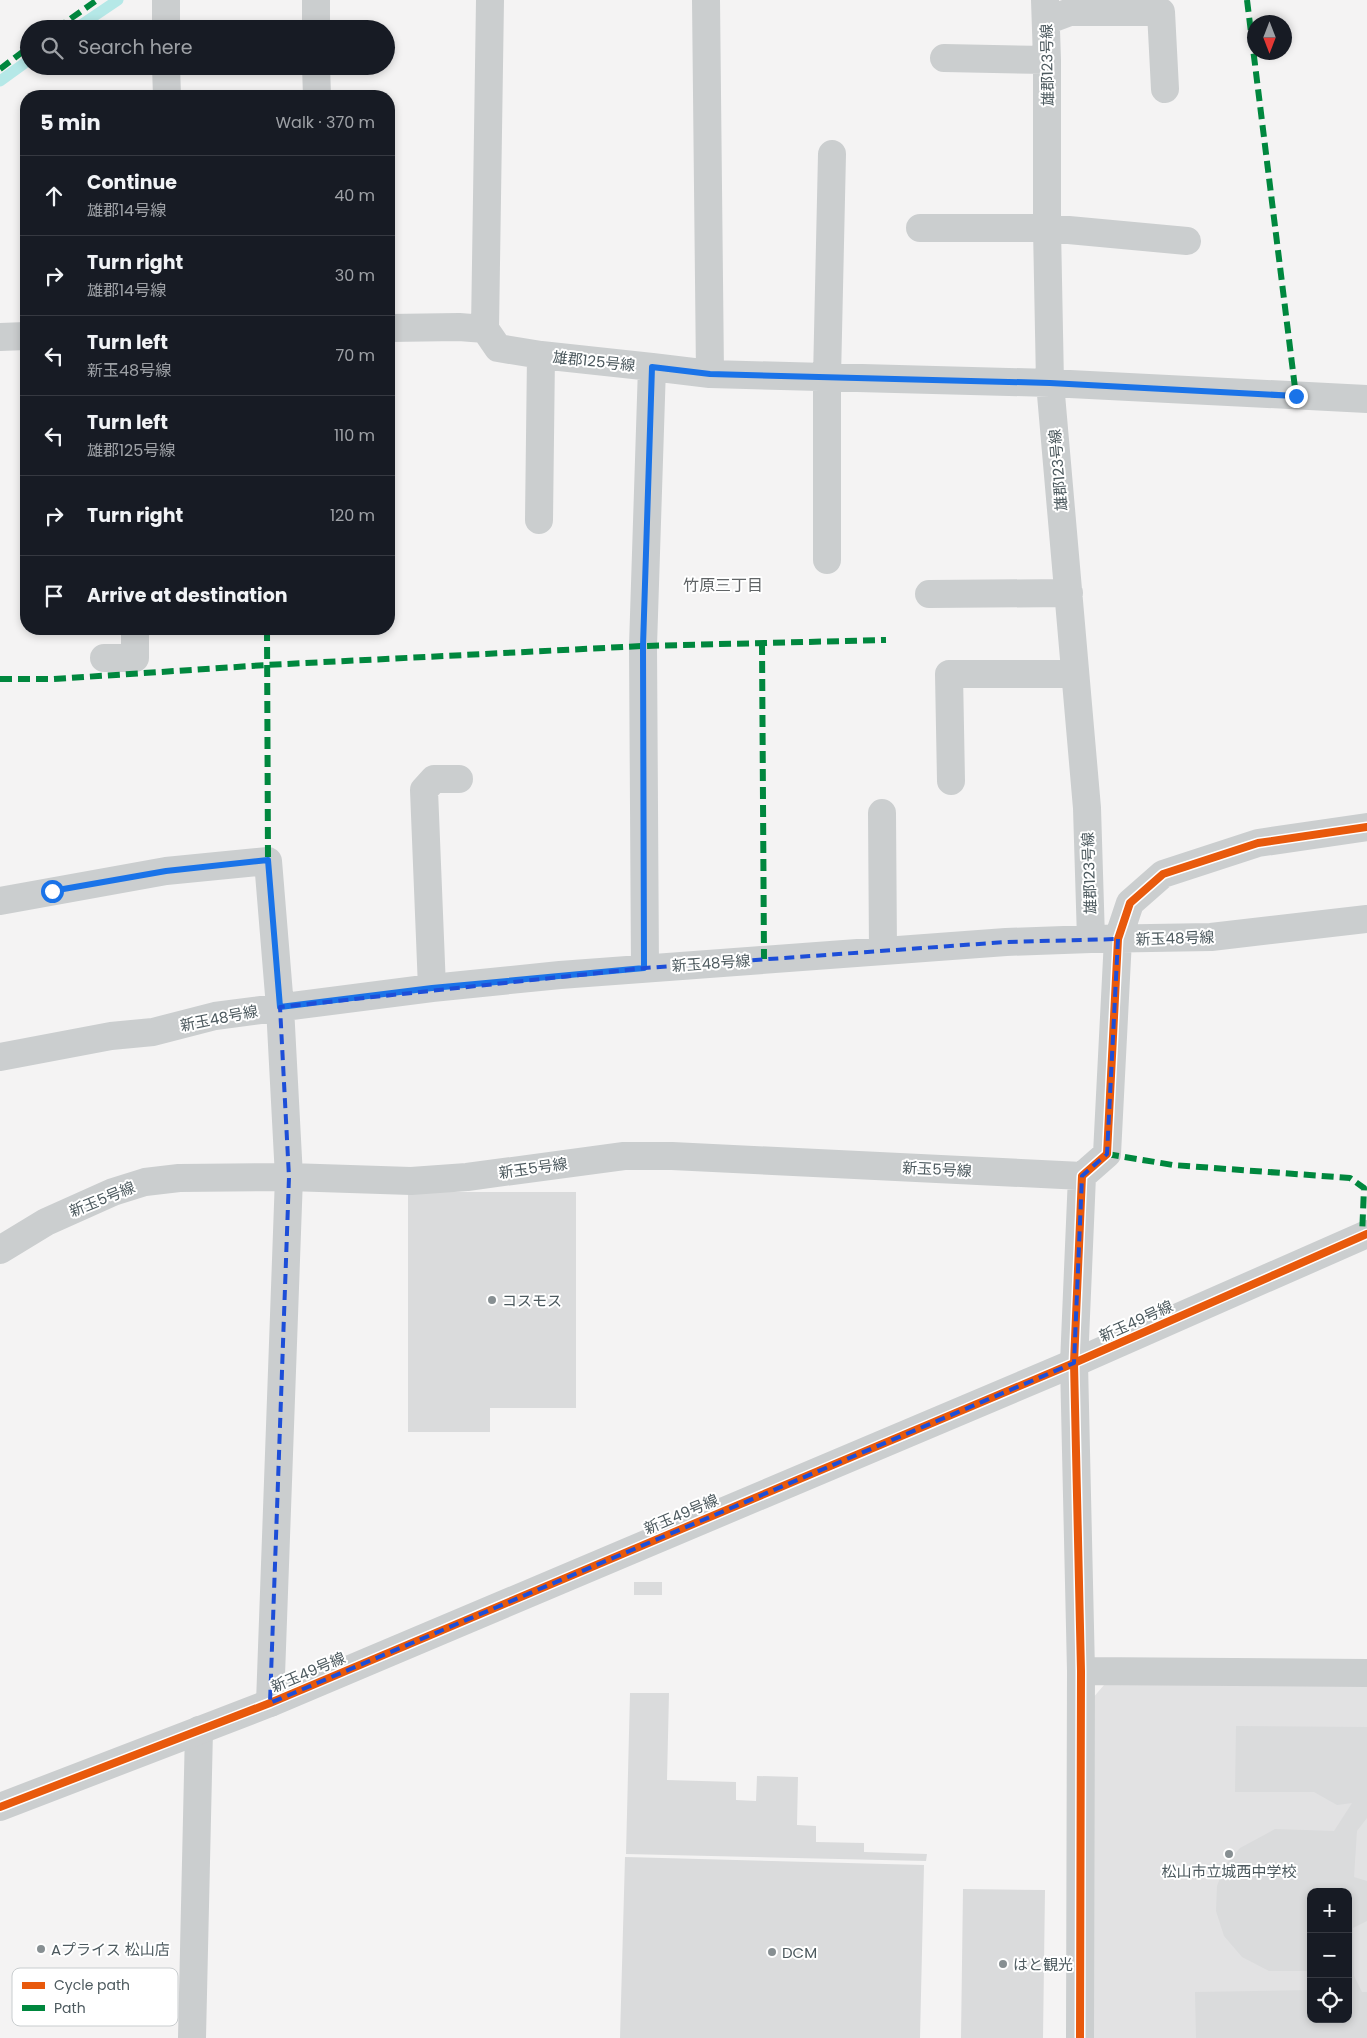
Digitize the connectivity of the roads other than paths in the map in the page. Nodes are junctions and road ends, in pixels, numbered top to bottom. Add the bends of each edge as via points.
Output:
1 (166, 0) edge
2 (316, 0) edge
3 (490, 0) edge
4 (706, 0) edge
5 (1046, 11) edge
6 (166, 20) edge
7 (316, 20) edge
8 (944, 58) dead end
9 (1047, 60) junction
10 (166, 75) edge
11 (316, 75) edge
12 (1165, 89) dead end
13 (167, 90) edge
14 (316, 90) edge
15 (832, 154) dead end
16 (920, 228) dead end
17 (1047, 228) junction
18 (1187, 241) dead end
19 (395, 328) edge
20 (484, 329) junction
21 (20, 336) edge
22 (0, 337) edge
23 (541, 355) junction
24 (652, 367) junction
25 (710, 374) junction
26 (827, 378) junction
27 (1050, 383) junction
28 (1367, 399) edge
29 (539, 520) dead end
30 (827, 560) dead end
31 (1069, 593) junction
32 (929, 594) dead end
33 (135, 635) edge
34 (104, 658) dead end
35 (1076, 674) junction
36 (459, 779) dead end
37 (951, 781) dead end
38 (882, 813) dead end
39 (1367, 827) edge
40 (0, 901) edge
41 (1367, 919) edge
42 (1091, 939) junction
43 (1118, 939) junction
44 (883, 951) junction
45 (644, 968) junction
46 (432, 988) junction
47 (280, 1007) junction
48 (0, 1056) edge
49 (1082, 1176) junction
50 (289, 1177) junction
51 (1367, 1234) edge
52 (0, 1250) edge
53 (1074, 1363) junction
54 (1081, 1671) junction
55 (1367, 1673) edge
56 (270, 1703) junction
57 (199, 1730) junction
58 (0, 1807) edge
59 (192, 2038) edge
60 (1080, 2038) edge

1 - 6 street
2 - 7 street
3 - 20 street
4 - 25 street
5 - 9 street, 雄郡123号線
5 - 12 street via 1161,12
8 - 9 street
9 - 17 street, 雄郡123号線
10 - 13 street
11 - 14 street
15 - 26 street
16 - 17 street
17 - 18 street
17 - 27 street, 雄郡123号線
19 - 20 street
20 - 23 street, 雄郡125号線 via 498,348
21 - 22 street
23 - 24 street, 雄郡125号線
23 - 29 street
24 - 25 street
24 - 45 street, 雄郡125号線 via 643,646
25 - 26 street
26 - 27 street
26 - 30 street
27 - 28 street
27 - 31 street, 雄郡123号線
31 - 32 street
31 - 35 street, 雄郡123号線
33 - 34 street via 135,658
35 - 37 street via 949,674
35 - 42 street, 雄郡123号線 via 1087,808
36 - 46 street via 434,779 424,790
38 - 44 street
39 - 43 street via 1258,843 1163,874 1130,902
40 - 47 street via 166,871 268,860
41 - 43 street, 新玉48号線 via 1211,938
42 - 43 street, 新玉48号線
42 - 44 street, 新玉48号線
43 - 49 street via 1107,1154
44 - 45 street, 新玉48号線
45 - 46 street, 新玉48号線
46 - 47 street, 新玉48号線
47 - 48 street, 新玉48号線 via 214,1016 153,1032 111,1036
47 - 50 street
49 - 50 street, 新玉5号線 via 624,1156 467,1177 411,1181
49 - 53 street
50 - 52 street, 新玉5号線 via 179,1178 145,1182 113,1192 46,1222
50 - 56 street
51 - 53 street, 新玉49号線
53 - 54 street
53 - 56 street, 新玉49号線
54 - 55 street
54 - 60 street
56 - 57 street, 新玉49号線
57 - 58 street, 新玉49号線
57 - 59 street

